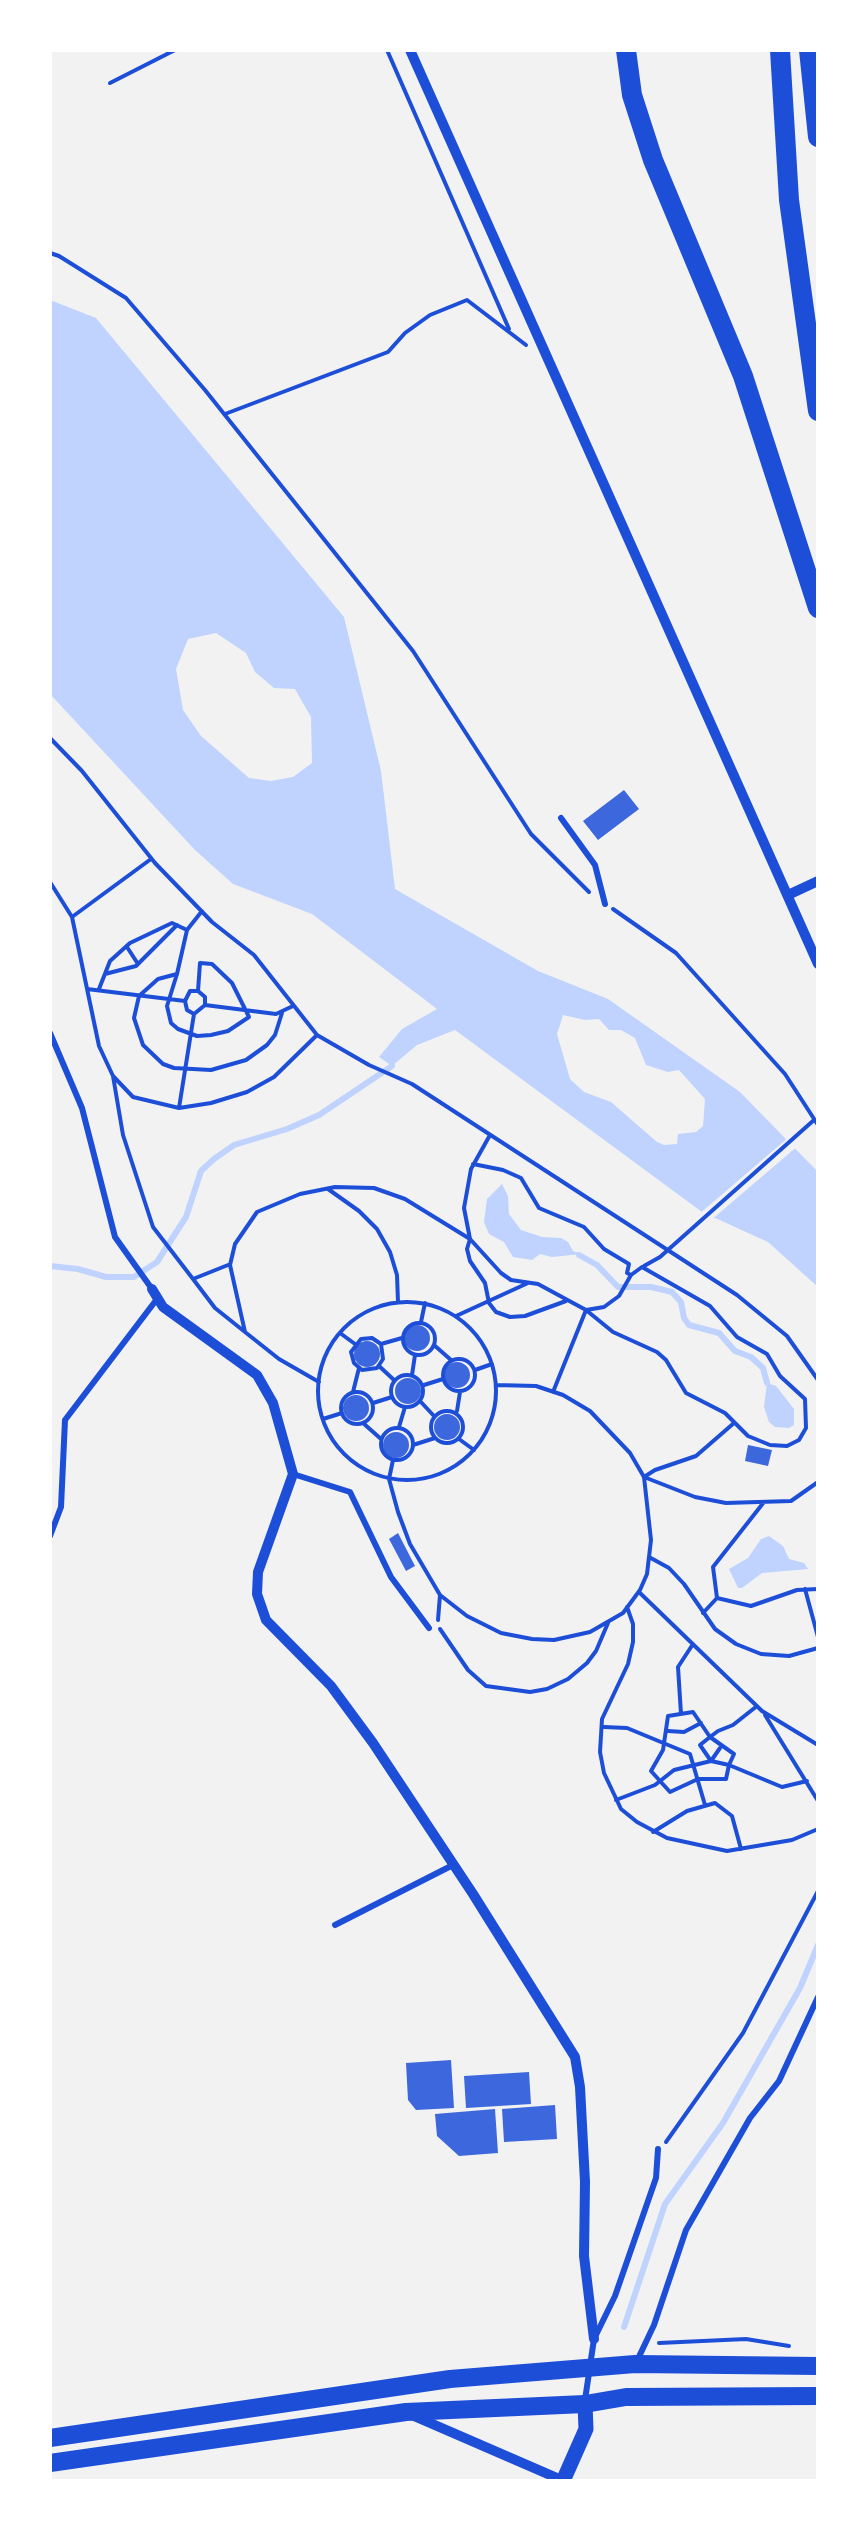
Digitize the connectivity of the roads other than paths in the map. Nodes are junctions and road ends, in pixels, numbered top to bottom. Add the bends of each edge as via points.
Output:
1 (410, 50) edge
2 (626, 50) edge
3 (768, 50) edge
4 (780, 50) edge
5 (809, 50) edge
6 (818, 138) edge
7 (789, 200) junction
8 (818, 410) edge
9 (818, 608) edge
10 (561, 818) dead end
11 (818, 881) edge
12 (788, 896) junction
13 (606, 904) road end
14 (818, 964) edge
15 (50, 1033) edge
16 (154, 1294) junction
17 (293, 1474) junction
18 (50, 1536) edge
19 (430, 1628) dead end
20 (453, 1865) junction
21 (335, 1925) dead end
22 (818, 1997) edge
23 (658, 2148) road end
24 (594, 2339) junction
25 (635, 2364) junction
26 (818, 2366) edge
27 (589, 2367) junction
28 (818, 2396) edge
29 (585, 2404) junction
30 (406, 2412) junction
31 (50, 2438) edge
32 (50, 2463) edge
33 (564, 2481) edge

1 - 12 street
2 - 9 highway via 652,160 743,376
3 - 7 highway
4 - 7 highway
5 - 6 highway
7 - 8 highway
10 - 13 lane via 595,865
11 - 12 street
12 - 14 street
15 - 16 lane via 82,1108 115,1237
16 - 17 street via 163,1308 257,1375 274,1402
16 - 18 lane via 65,1420 60,1507
17 - 19 lane via 350,1492 391,1577
17 - 20 street via 258,1572 266,1620 331,1686
20 - 21 lane
20 - 24 street via 575,2057
22 - 25 lane via 779,2081 750,2118 686,2230
23 - 24 lane via 656,2178
24 - 27 lane
25 - 26 main road
25 - 27 main road
27 - 29 lane
27 - 31 main road via 450,2379
28 - 29 main road via 626,2397
29 - 30 main road
29 - 33 street via 586,2429
30 - 32 main road
30 - 33 street

